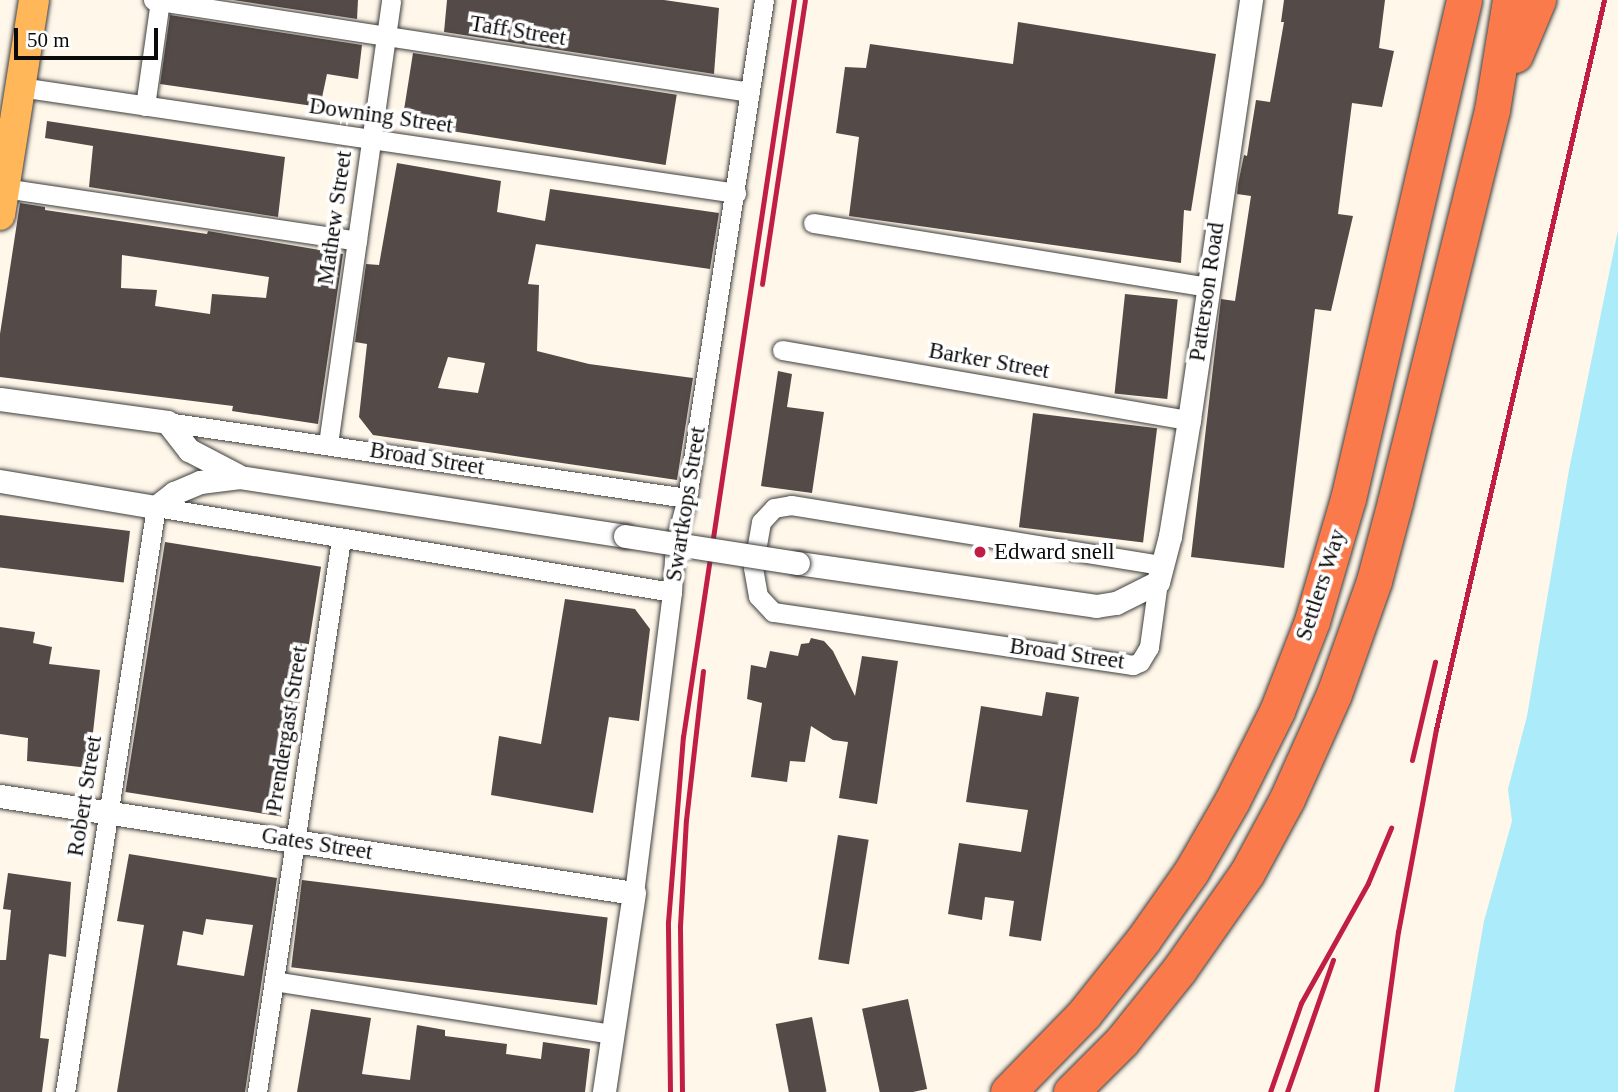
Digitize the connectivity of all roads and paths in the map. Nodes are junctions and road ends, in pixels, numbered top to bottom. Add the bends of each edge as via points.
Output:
1 (34, 0) edge
2 (153, 0) edge
3 (160, 0) edge
4 (391, 0) edge
5 (764, 0) edge
6 (1251, 0) edge
7 (1440, 0) edge
8 (1464, 0) edge
9 (1510, 0) edge
10 (1538, 0) edge
11 (386, 35) junction
12 (20, 87) junction
13 (750, 92) junction
14 (145, 106) junction
15 (1492, 110) junction
16 (371, 139) junction
17 (1426, 164) junction
18 (736, 193) junction
19 (2, 202) edge
20 (813, 223) dead end
21 (357, 240) junction
22 (1206, 287) junction
23 (782, 351) dead end
24 (0, 399) edge
25 (1189, 420) junction
26 (167, 422) junction
27 (328, 444) junction
28 (240, 477) junction
29 (0, 481) edge
30 (687, 498) junction
31 (156, 507) junction
32 (341, 539) junction
33 (1161, 574) junction
34 (672, 592) junction
35 (0, 796) edge
36 (107, 813) junction
37 (295, 841) junction
38 (634, 893) junction
39 (274, 981) junction
40 (613, 1034) junction
41 (1122, 1041) junction
42 (65, 1092) edge
43 (257, 1092) edge
44 (604, 1092) edge
45 (1008, 1092) edge
46 (1071, 1092) edge
47 (1089, 1092) edge

1 - 12 main road
2 - 3 street, Taff Street
3 - 11 street, Taff Street
3 - 14 street
4 - 11 street, Mathew Street
5 - 13 street, Swartkops Street
6 - 22 street, Patterson Road
7 - 17 highway
8 - 17 highway, Settlers Way
9 - 15 highway, Settlers Way
10 - 15 highway
11 - 13 street, Taff Street
11 - 16 street, Mathew Street
12 - 14 street, Downing Street
12 - 19 main road
13 - 18 street, Swartkops Street
14 - 16 street, Downing Street
15 - 41 highway, Settlers Way via 1374,581 1334,694 1287,799 1247,873
16 - 18 street, Downing Street
16 - 21 street, Mathew Street
17 - 45 highway, Settlers Way via 1348,499 1312,621 1277,711 1191,872 1143,940 1084,1014
18 - 30 street, Swartkops Street
19 - 21 street
20 - 22 street
21 - 27 street, Mathew Street
22 - 25 street, Patterson Road
23 - 25 street, Barker Street
24 - 26 street, Broad Street
25 - 33 street, Patterson Road
26 - 27 street, Broad Street
26 - 28 street, Broad Street via 189,450
27 - 30 street, Broad Street
28 - 31 street, Broad Street via 200,482
28 - 33 street, Broad Street, bridge via 1096,606 1116,604
29 - 31 street
30 - 34 street, Swartkops Street via 675,543
31 - 32 street
31 - 36 street, Robert Street
32 - 34 street
32 - 37 street, Prendergast Street
33 - 33 street, Broad Street via 1149,647 1133,665 773,612 758,596 753,568 761,522 774,508 791,505
34 - 38 street, Swartkops Street
35 - 36 street, Gates Street
36 - 37 street, Gates Street
36 - 42 street, Robert Street
37 - 38 street, Gates Street
37 - 39 street, Prendergast Street
38 - 40 street, Swartkops Street
39 - 40 street
39 - 43 street, Prendergast Street
40 - 44 street, Swartkops Street
41 - 46 highway, Settlers Way
41 - 47 highway

